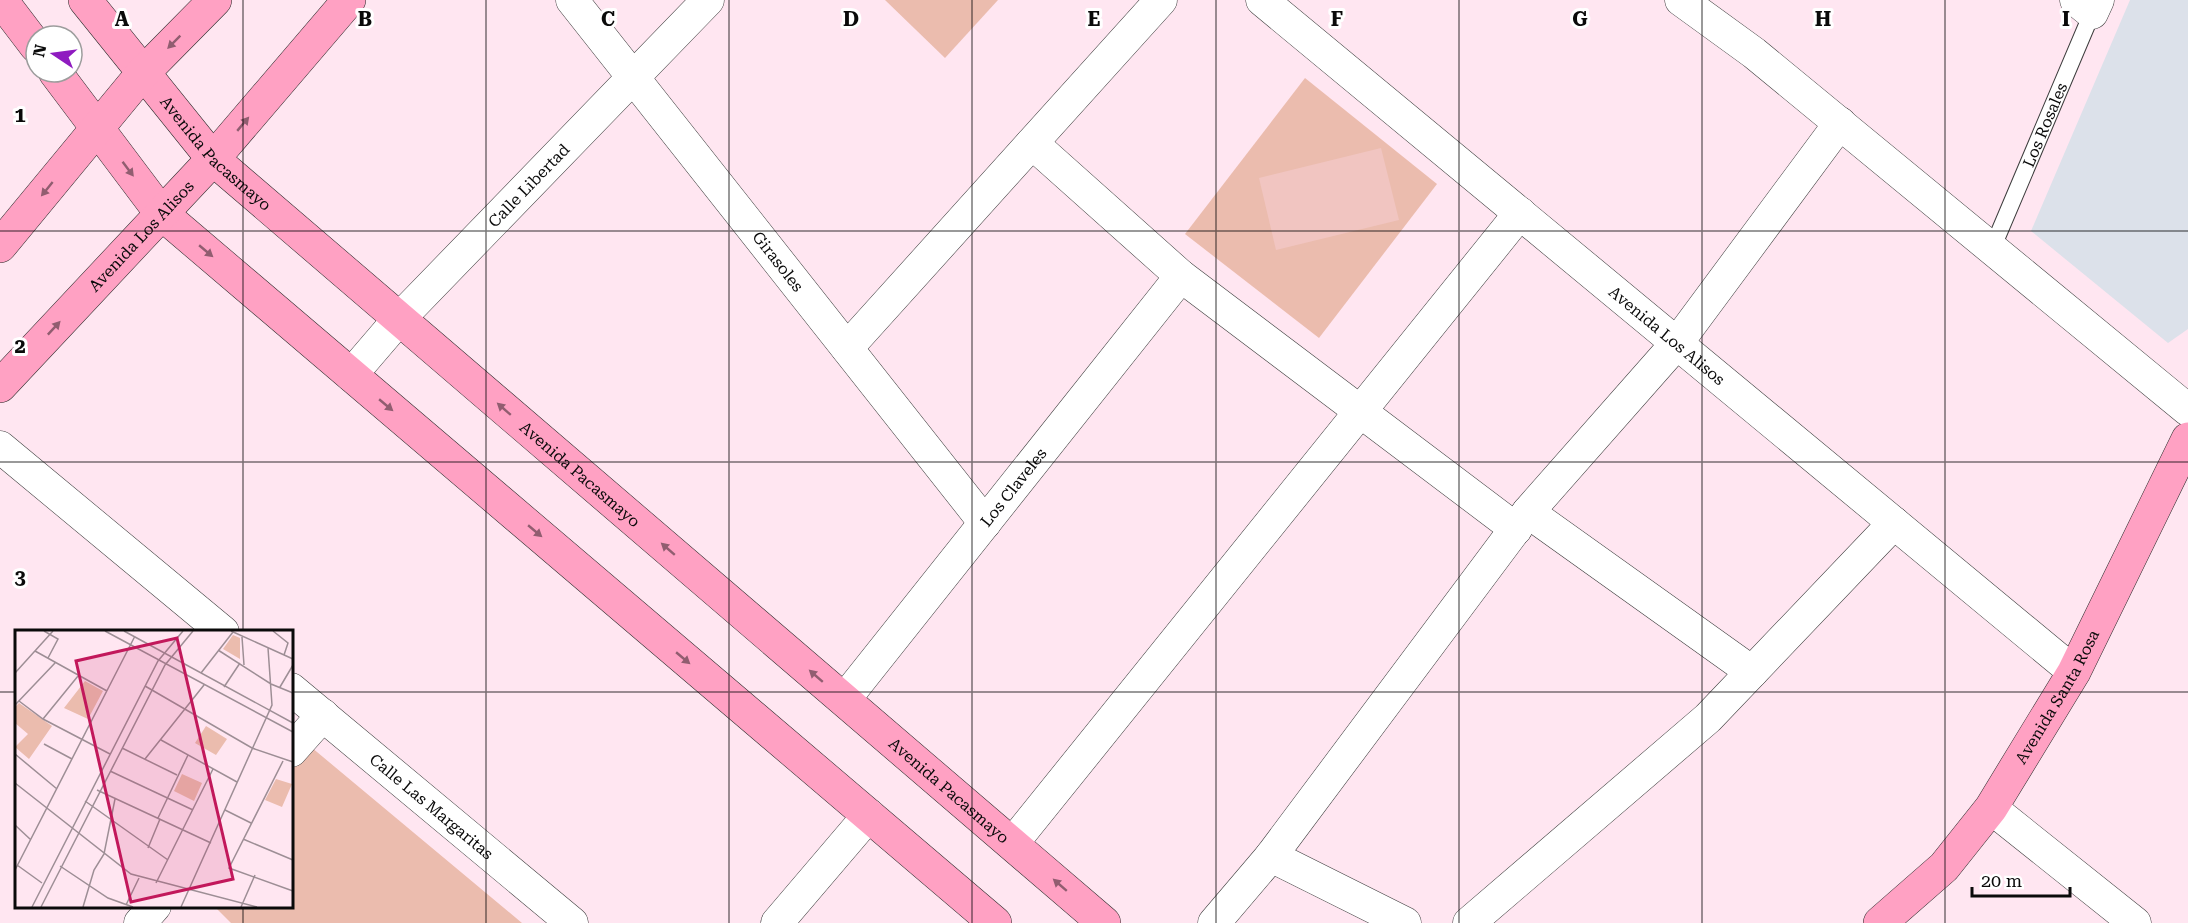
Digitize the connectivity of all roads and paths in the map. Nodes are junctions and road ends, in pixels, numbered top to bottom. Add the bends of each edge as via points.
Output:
1 (1, 0) edge
2 (85, 0) edge
3 (216, 0) edge
4 (349, 0) edge
5 (572, 0) edge
6 (708, 0) edge
7 (1161, 0) edge
8 (1262, 0) edge
9 (1681, 0) edge
10 (2089, 4) edge
11 (24, 30) edge
12 (142, 74) junction
13 (633, 77) junction
14 (64, 84) edge
15 (1840, 123) junction
16 (96, 127) junction
17 (1032, 143) junction
18 (213, 159) junction
19 (161, 213) junction
20 (1520, 213) junction
21 (0, 246) edge
22 (1992, 249) junction
23 (1181, 276) junction
24 (399, 319) junction
25 (1677, 343) junction
26 (847, 348) junction
27 (351, 375) junction
28 (0, 386) edge
29 (2188, 410) edge
30 (1361, 411) junction
31 (2188, 440) edge
32 (0, 447) edge
33 (1522, 521) junction
34 (985, 523) junction
35 (1894, 524) junction
36 (221, 630) edge
37 (1752, 672) junction
38 (2074, 672) junction
39 (292, 690) edge
40 (844, 700) junction
41 (323, 715) junction
42 (292, 751) edge
43 (1991, 808) junction
44 (869, 815) junction
45 (1012, 844) junction
46 (1271, 856) junction
47 (152, 908) edge
48 (140, 923) edge
49 (572, 923) edge
50 (777, 923) edge
51 (995, 923) edge
52 (1104, 923) edge
53 (1214, 923) edge
54 (1405, 923) edge
55 (1469, 923) edge
56 (1880, 923) edge
57 (2135, 923) edge

1 - 11 main road
2 - 12 main road, Avenida Pacasmayo
3 -> 12 main road
18 -> 4 main road, Avenida Los Alisos
5 - 13 street, Girasoles
6 - 13 street, Calle Libertad
7 - 17 street
8 - 20 street, Avenida Los Alisos
9 - 15 street
10 - 22 lane, Los Rosales
12 - 16 main road
12 - 18 main road, Avenida Pacasmayo
13 - 24 street, Calle Libertad
13 - 26 street, Girasoles
14 - 16 main road
15 - 22 street
15 - 25 street
16 -> 19 main road
16 -> 21 main road
17 - 23 street
17 - 26 street
18 - 19 main road, Avenida Los Alisos
18 - 24 main road, Avenida Pacasmayo
19 -> 27 main road
28 -> 19 main road, Avenida Los Alisos
20 - 25 street, Avenida Los Alisos
20 - 30 street
22 - 29 street
23 - 30 street
23 - 34 street, Los Claveles
24 - 27 street, Calle Libertad
40 -> 24 main road, Avenida Pacasmayo
25 - 33 street
25 - 35 street, Avenida Los Alisos
26 - 34 street, Girasoles
27 -> 44 main road
30 - 33 street
30 - 45 street
31 - 38 main road, Avenida Santa Rosa
32 - 36 street
33 - 37 street
33 - 46 street
34 - 40 street, Los Claveles
35 - 37 street
35 - 38 street, Avenida Los Alisos
37 - 55 street via 1708,718
38 - 43 main road, Avenida Santa Rosa
39 - 41 street, Calle Las Margaritas
40 - 45 main road, Avenida Pacasmayo
41 - 42 street
41 - 49 street, Calle Las Margaritas
43 - 56 main road, Avenida Santa Rosa via 1944,867
43 - 57 street
44 - 50 street
44 - 51 main road
52 -> 45 main road, Avenida Pacasmayo
46 - 53 street
46 - 54 street
47 - 48 street

